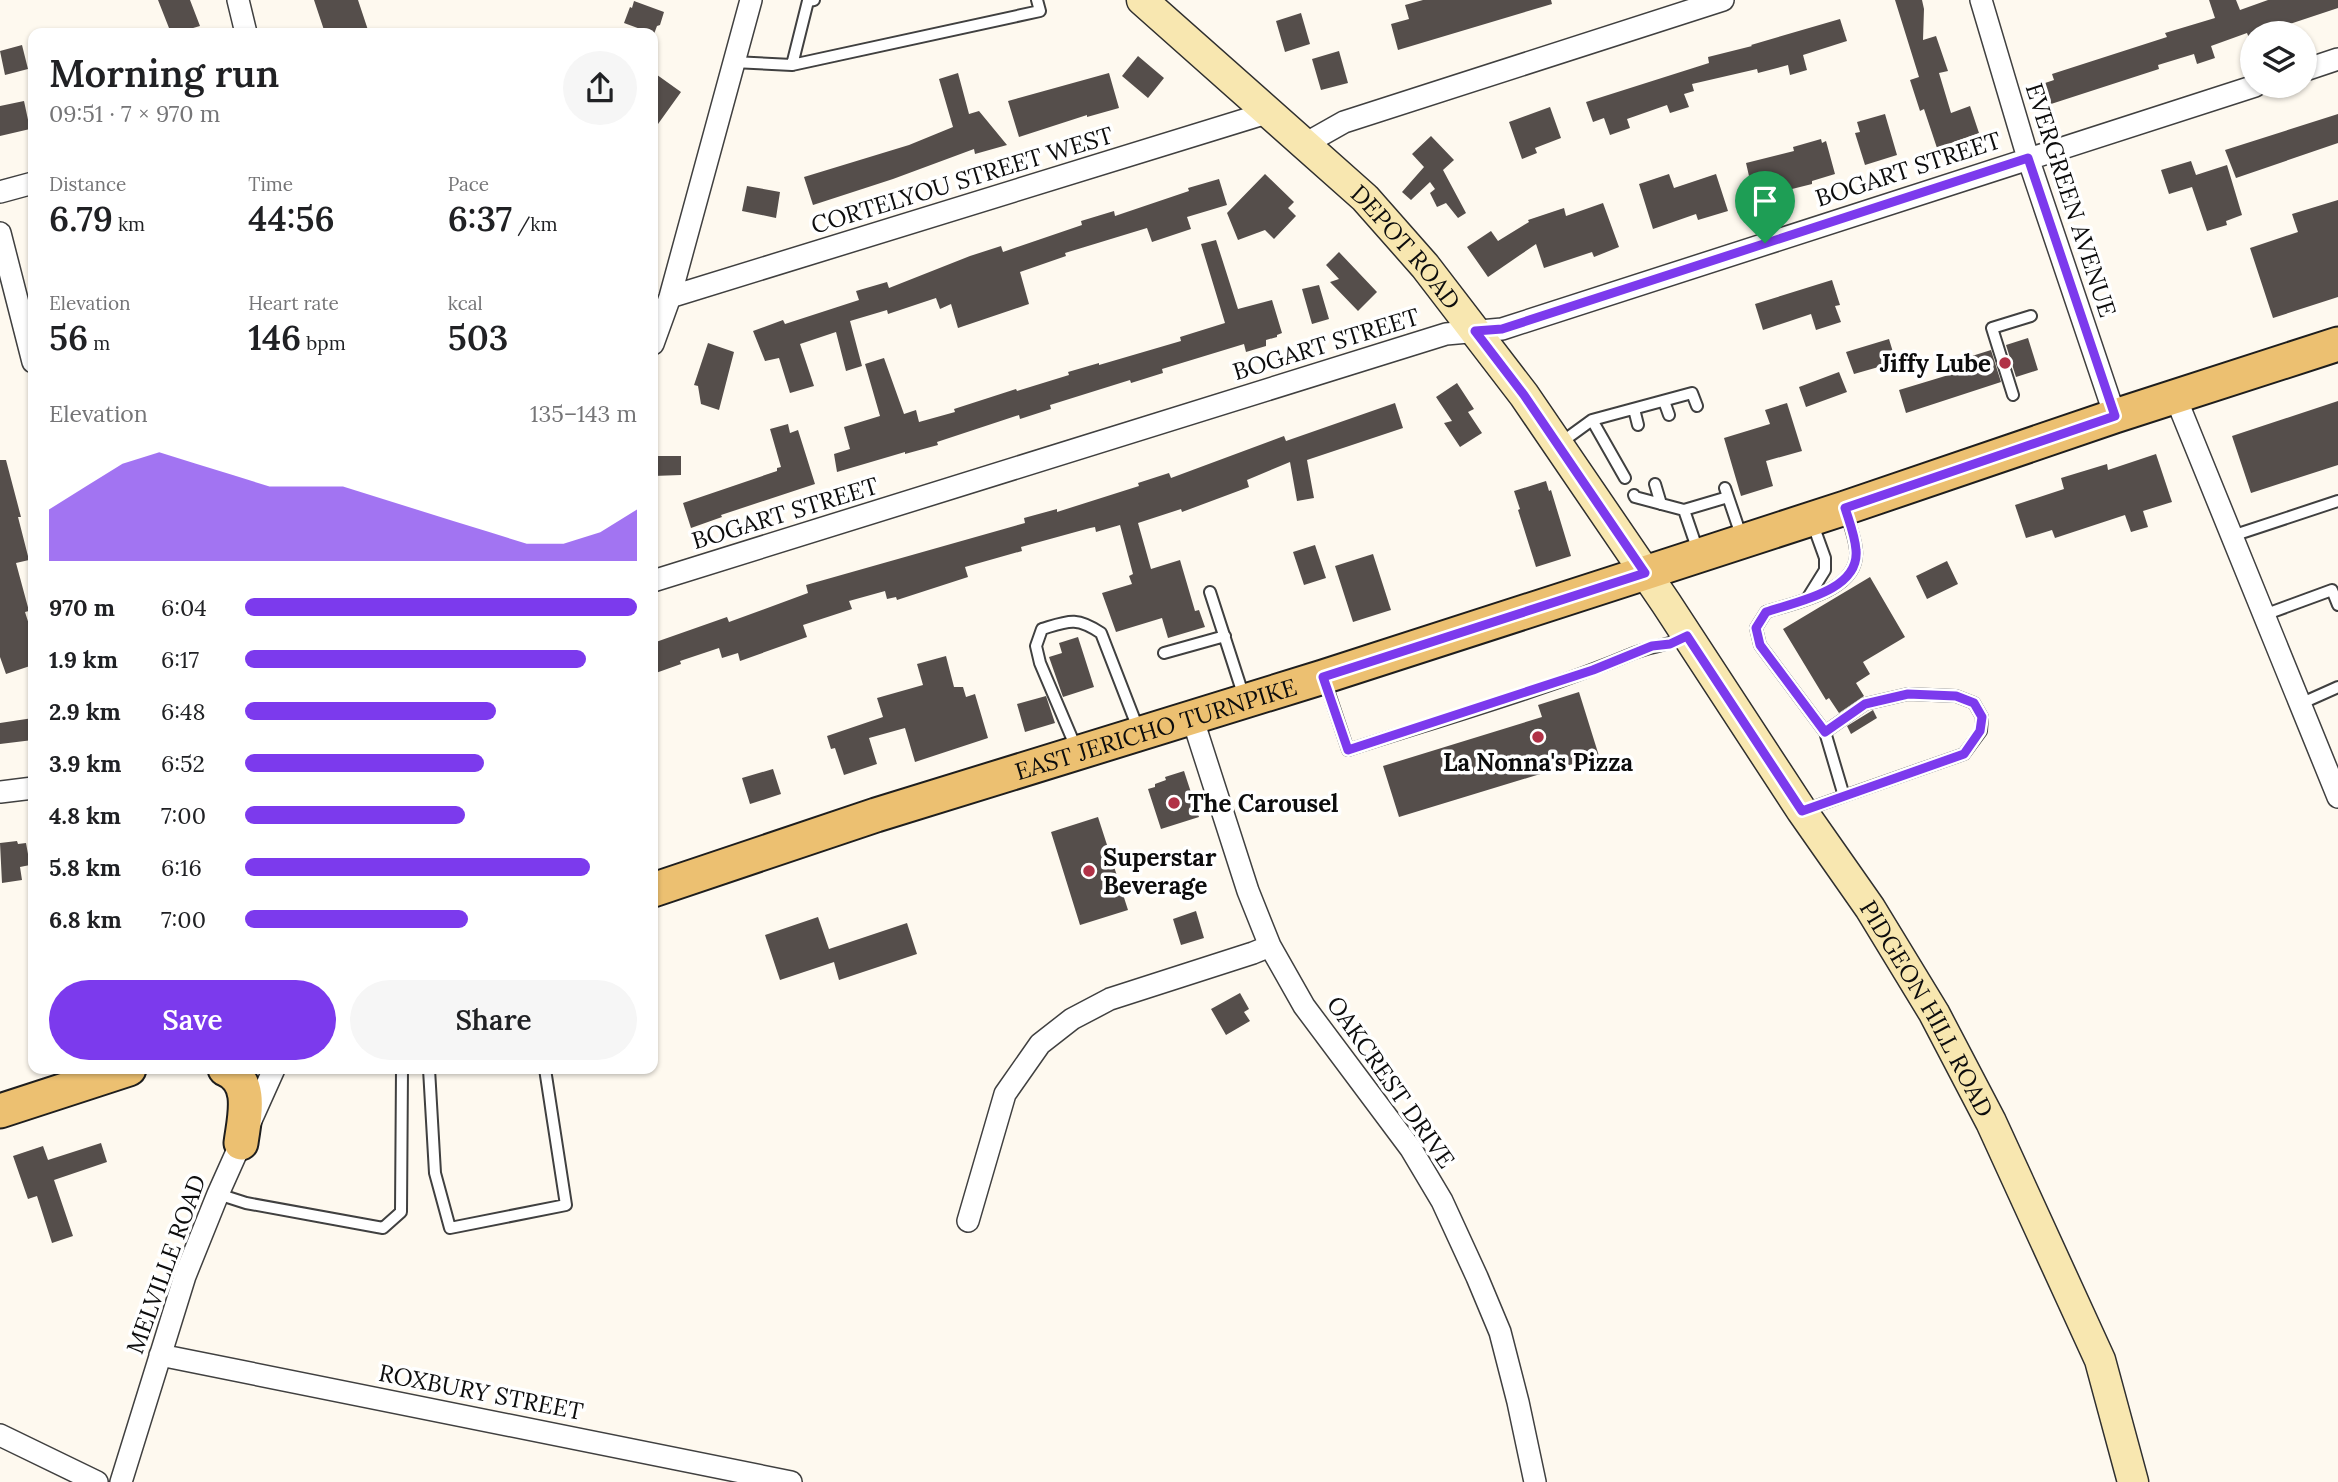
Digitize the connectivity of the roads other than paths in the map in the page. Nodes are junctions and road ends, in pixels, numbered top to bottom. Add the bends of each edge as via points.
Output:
1 (238, 0) edge
2 (751, 0) edge
3 (814, 0) edge
4 (1037, 0) edge
5 (1142, 0) edge
6 (1723, 0) edge
7 (1981, 0) edge
8 (245, 28) edge
9 (2338, 60) edge
10 (733, 62) junction
11 (792, 65) junction
12 (2317, 66) edge
13 (2240, 91) edge
14 (1270, 112) junction
15 (1305, 144) junction
16 (2028, 158) junction
17 (28, 184) edge
18 (0, 192) edge
19 (0, 233) edge
20 (670, 297) junction
21 (2031, 316) dead end
22 (658, 330) edge
23 (1475, 331) junction
24 (28, 342) edge
25 (2338, 344) edge
26 (2013, 395) dead end
27 (2175, 396) junction
28 (1664, 401) junction
29 (1697, 406) dead end
30 (1634, 409) junction
31 (1668, 415) dead end
32 (2115, 416) junction
33 (1592, 420) junction
34 (1638, 425) dead end
35 (1558, 445) junction
36 (1625, 478) dead end
37 (1655, 484) dead end
38 (1634, 495) dead end
39 (2338, 501) edge
40 (1661, 504) junction
41 (1845, 508) junction
42 (1684, 510) junction
43 (1811, 519) junction
44 (2232, 536) junction
45 (1743, 541) junction
46 (1700, 555) junction
47 (1645, 573) junction
48 (658, 579) edge
49 (1210, 592) dead end
50 (1807, 599) junction
51 (2338, 605) edge
52 (2264, 615) junction
53 (1224, 636) junction
54 (1687, 636) junction
55 (1164, 653) dead end
56 (1323, 677) junction
57 (2338, 687) edge
58 (1245, 700) junction
59 (2300, 704) junction
60 (1192, 717) junction
61 (1825, 732) junction
62 (1140, 734) junction
63 (1079, 753) junction
64 (28, 789) edge
65 (0, 792) edge
66 (1844, 796) junction
67 (2338, 797) edge
68 (1802, 811) junction
69 (658, 888) edge
70 (1270, 946) junction
71 (114, 1074) edge
72 (234, 1074) edge
73 (272, 1074) edge
74 (402, 1074) edge
75 (429, 1074) edge
76 (546, 1074) edge
77 (0, 1111) edge
78 (240, 1143) junction
79 (218, 1194) junction
80 (968, 1221) dead end
81 (160, 1355) junction
82 (0, 1435) edge
83 (737, 1476) edge
84 (97, 1482) edge
85 (121, 1482) edge
86 (791, 1482) edge
87 (1535, 1482) edge
88 (2133, 1482) edge

1 - 8 street
2 - 10 street
3 - 11 lane via 808,1
4 - 11 lane via 1040,11
5 - 14 street, DEPOT ROAD
6 - 15 street via 1344,122
7 - 16 street, EVERGREEN AVENUE
9 - 12 street
10 - 11 lane
10 - 20 street
13 - 16 street, BOGART STREET
14 - 15 street, DEPOT ROAD
14 - 20 street, CORTELYOU STREET WEST
15 - 23 street, DEPOT ROAD via 1365,198
16 - 23 street, BOGART STREET via 1502,329
16 - 32 street, EVERGREEN AVENUE
17 - 18 street
19 - 24 street
20 - 22 street
21 - 26 lane via 1992,328
23 - 35 street, DEPOT ROAD
23 - 48 street, BOGART STREET via 1446,334
25 - 27 main road, EAST JERICHO TURNPIKE
27 - 32 main road, EAST JERICHO TURNPIKE
27 - 44 street
28 - 29 lane via 1692,393
28 - 30 lane
28 - 31 lane
30 - 33 lane
30 - 34 lane
32 - 41 main road, EAST JERICHO TURNPIKE
33 - 35 lane
33 - 36 lane
35 - 47 street, DEPOT ROAD
37 - 40 lane
38 - 40 lane
39 - 44 lane
40 - 42 lane
41 - 43 main road, EAST JERICHO TURNPIKE
41 - 50 lane via 1856,550 1852,572 1841,584
42 - 45 lane via 1726,493
42 - 46 lane
43 - 45 main road, EAST JERICHO TURNPIKE
43 - 50 lane via 1825,570
44 - 52 street
45 - 46 main road, EAST JERICHO TURNPIKE
46 - 47 main road, EAST JERICHO TURNPIKE
47 - 54 street, PIDGEON HILL ROAD
47 - 56 main road, EAST JERICHO TURNPIKE
49 - 53 lane
50 - 61 lane via 1766,612 1756,628 1760,645
51 - 52 lane via 2332,590
52 - 59 street
53 - 55 lane
53 - 58 lane
54 - 56 lane via 1348,750
54 - 68 street, PIDGEON HILL ROAD
56 - 58 main road, EAST JERICHO TURNPIKE
57 - 59 lane
58 - 60 main road, EAST JERICHO TURNPIKE
59 - 67 street
60 - 62 main road, EAST JERICHO TURNPIKE
60 - 70 street, OAKCREST DRIVE
61 - 66 lane
61 - 66 lane via 1865,704 1908,694 1956,696 1974,703 1982,717 1980,731 1964,754
62 - 63 main road, EAST JERICHO TURNPIKE
62 - 63 lane via 1101,633 1071,620 1042,629 1036,646 1040,663
63 - 69 main road, EAST JERICHO TURNPIKE
64 - 65 street
66 - 68 lane
68 - 88 street, PIDGEON HILL ROAD via 1877,919 1934,1013 1991,1122 2100,1360
70 - 80 street via 1110,999 1072,1019 1040,1044 1005,1094
70 - 87 street, OAKCREST DRIVE via 1304,1006 1411,1149 1442,1201 1500,1332
71 - 77 main road
72 - 78 main road via 241,1082 246,1108
73 - 78 street, MELVILLE ROAD
74 - 79 lane via 401,1212 383,1228
75 - 76 lane via 435,1173 450,1228 566,1205
78 - 79 street, MELVILLE ROAD
79 - 81 street, MELVILLE ROAD
81 - 83 street, ROXBURY STREET
81 - 85 street, MELVILLE ROAD
82 - 84 street
83 - 86 street, ROXBURY STREET

